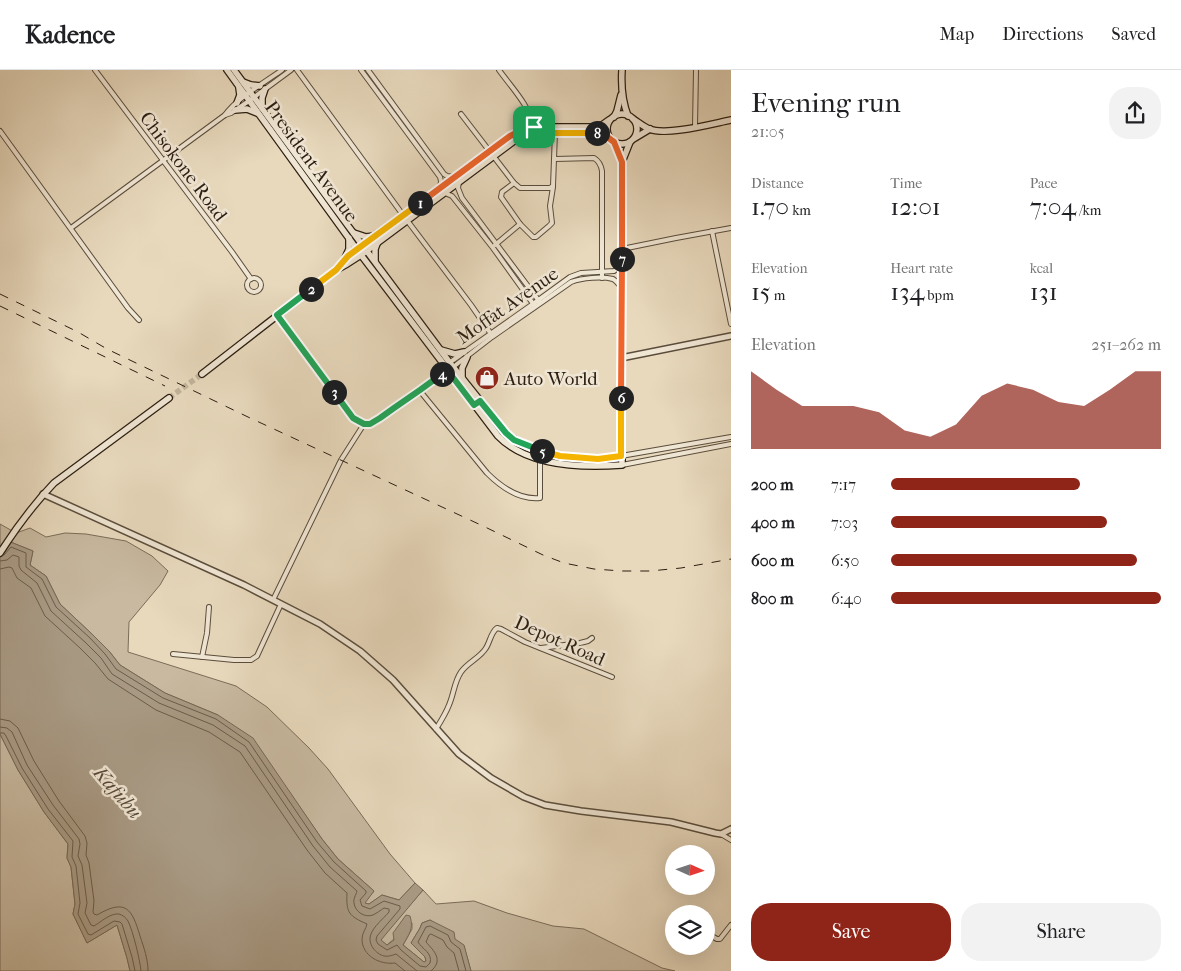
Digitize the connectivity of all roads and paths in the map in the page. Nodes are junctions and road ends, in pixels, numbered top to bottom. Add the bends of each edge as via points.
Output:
1 (95, 70) edge
2 (227, 70) edge
3 (234, 70) edge
4 (282, 70) edge
5 (291, 70) edge
6 (297, 70) edge
7 (361, 70) edge
8 (368, 70) edge
9 (499, 70) edge
10 (622, 70) edge
11 (696, 70) edge
12 (241, 84) junction
13 (262, 87) junction
14 (622, 93) junction
15 (385, 94) junction
16 (250, 97) junction
17 (380, 97) junction
18 (237, 103) junction
19 (236, 110) junction
20 (261, 111) junction
21 (461, 114) dead end
22 (225, 115) junction
23 (631, 117) junction
24 (612, 119) junction
25 (731, 120) edge
26 (695, 127) junction
27 (534, 130) junction
28 (650, 130) junction
29 (0, 131) edge
30 (555, 132) junction
31 (631, 140) junction
32 (612, 141) junction
33 (424, 147) junction
34 (420, 150) junction
35 (491, 154) junction
36 (555, 159) junction
37 (163, 160) junction
38 (622, 162) junction
39 (457, 180) junction
40 (514, 183) junction
41 (553, 187) junction
42 (442, 191) junction
43 (405, 218) junction
44 (520, 224) junction
45 (71, 228) junction
46 (731, 228) edge
47 (712, 231) junction
48 (351, 235) junction
49 (377, 238) junction
50 (497, 244) junction
51 (493, 248) junction
52 (622, 249) junction
53 (362, 250) junction
54 (346, 262) junction
55 (373, 264) junction
56 (622, 265) junction
57 (602, 272) junction
58 (602, 278) junction
59 (251, 279) dead end
60 (622, 288) junction
61 (540, 302) junction
62 (534, 306) junction
63 (277, 315) junction
64 (139, 320) dead end
65 (731, 324) edge
66 (491, 334) junction
67 (731, 336) edge
68 (441, 350) junction
69 (466, 355) junction
70 (621, 358) junction
71 (448, 368) junction
72 (202, 374) tunnel mouth
73 (462, 378) junction
74 (420, 390) junction
75 (169, 398) tunnel mouth
76 (480, 401) junction
77 (474, 405) junction
78 (364, 424) junction
79 (731, 436) edge
80 (731, 444) edge
81 (533, 448) junction
82 (531, 456) junction
83 (621, 456) junction
84 (540, 459) junction
85 (622, 465) junction
86 (43, 494) junction
87 (0, 553) edge
88 (273, 600) junction
89 (281, 604) junction
90 (209, 606) dead end
91 (592, 638) dead end
92 (541, 648) junction
93 (172, 654) dead end
94 (202, 656) junction
95 (612, 677) dead end
96 (436, 729) junction
97 (731, 829) edge
98 (721, 834) junction
99 (731, 840) edge
100 (731, 925) edge
101 (715, 937) edge

1 - 37 street, Chisokone Road
2 - 12 main road, President Avenue
3 - 12 main road, President Avenue
4 - 13 street
5 - 13 street
6 - 43 street
7 - 17 street
8 - 15 street
9 - 27 street via 525,106
10 - 14 main road
11 - 26 street
12 - 13 main road
12 - 16 main road, President Avenue
12 - 18 main road
13 - 16 street
13 - 20 main road
14 - 23 main road
14 - 24 main road
15 - 17 street
15 - 33 street
16 - 18 street
16 - 19 street
16 - 20 main road, President Avenue
17 - 34 street
18 - 22 street
19 - 20 main road
19 - 22 street
20 - 48 main road, President Avenue
21 - 35 street
22 - 37 street
23 - 24 main road via 620,114
23 - 28 main road
23 - 31 main road via 637,131
24 - 27 main road via 594,127
24 - 32 main road via 607,130
25 - 26 main road
26 - 28 main road
27 - 30 main road
27 - 35 main road
28 - 31 main road
29 - 45 street
30 - 32 main road via 602,134
30 - 36 street
31 - 32 main road via 625,144
31 - 38 main road
32 - 38 main road
33 - 34 street
33 - 39 street via 444,174
34 - 42 street via 440,177
35 - 39 main road
35 - 40 street
36 - 41 street
36 - 57 street via 594,158 600,164
37 - 45 street
37 - 59 street, Chisokone Road
38 - 52 main road
39 - 42 main road
39 - 50 street via 462,198
40 - 41 street via 522,188
40 - 44 street via 502,192 501,197
41 - 44 street via 550,226 533,237
42 - 43 main road
42 - 51 street via 452,196
43 - 49 main road
43 - 66 street
44 - 50 street
45 - 64 street
46 - 47 street
47 - 52 street
47 - 65 street
48 - 49 main road
48 - 53 main road, President Avenue
48 - 54 main road
49 - 53 main road
49 - 55 main road
50 - 51 street
50 - 61 street
51 - 62 street
52 - 56 main road
53 - 54 main road
53 - 55 main road, President Avenue
54 - 55 main road
54 - 63 main road
55 - 68 main road, President Avenue
55 - 71 main road, President Avenue
56 - 57 street, Moffat Avenue via 614,271
56 - 60 main road
57 - 58 street
57 - 61 street, Moffat Avenue via 575,274
58 - 60 street via 618,282
58 - 61 street, Moffat Avenue via 571,282
60 - 70 main road
61 - 62 street, Moffat Avenue
62 - 66 street, Moffat Avenue
62 - 69 street, Moffat Avenue
63 - 72 main road
63 - 78 street via 348,412
66 - 69 street, Moffat Avenue
67 - 70 street
68 - 69 main road
68 - 71 main road, President Avenue
69 - 71 street, Moffat Avenue
69 - 73 main road
70 - 83 main road
71 - 73 main road, President Avenue
71 - 74 street, Moffat Avenue
71 - 77 main road, President Avenue
73 - 76 main road, President Avenue
74 - 78 street, Moffat Avenue via 380,418
74 - 84 street via 487,473 506,489 529,498 540,498
75 - 86 main road
76 - 77 main road
76 - 81 main road, President Avenue via 506,433
77 - 82 main road, President Avenue via 503,442
78 - 88 street via 340,460
79 - 83 street, President Avenue
80 - 85 street, President Avenue
81 - 82 main road
81 - 83 main road, President Avenue via 576,457
82 - 84 main road, President Avenue
83 - 85 main road
84 - 85 main road, President Avenue via 583,466
86 - 87 main road
86 - 88 street
88 - 89 street
89 - 94 street via 255,658 234,660
89 - 96 street via 320,624 360,651 393,680
90 - 94 street
91 - 92 street via 580,643
92 - 95 street, Depot Road
92 - 96 street, Depot Road via 495,629 486,648 461,672 450,704
93 - 94 street
96 - 98 street via 459,754 491,778 545,805 671,822
97 - 98 street
98 - 99 street
100 - 101 street via 720,939

